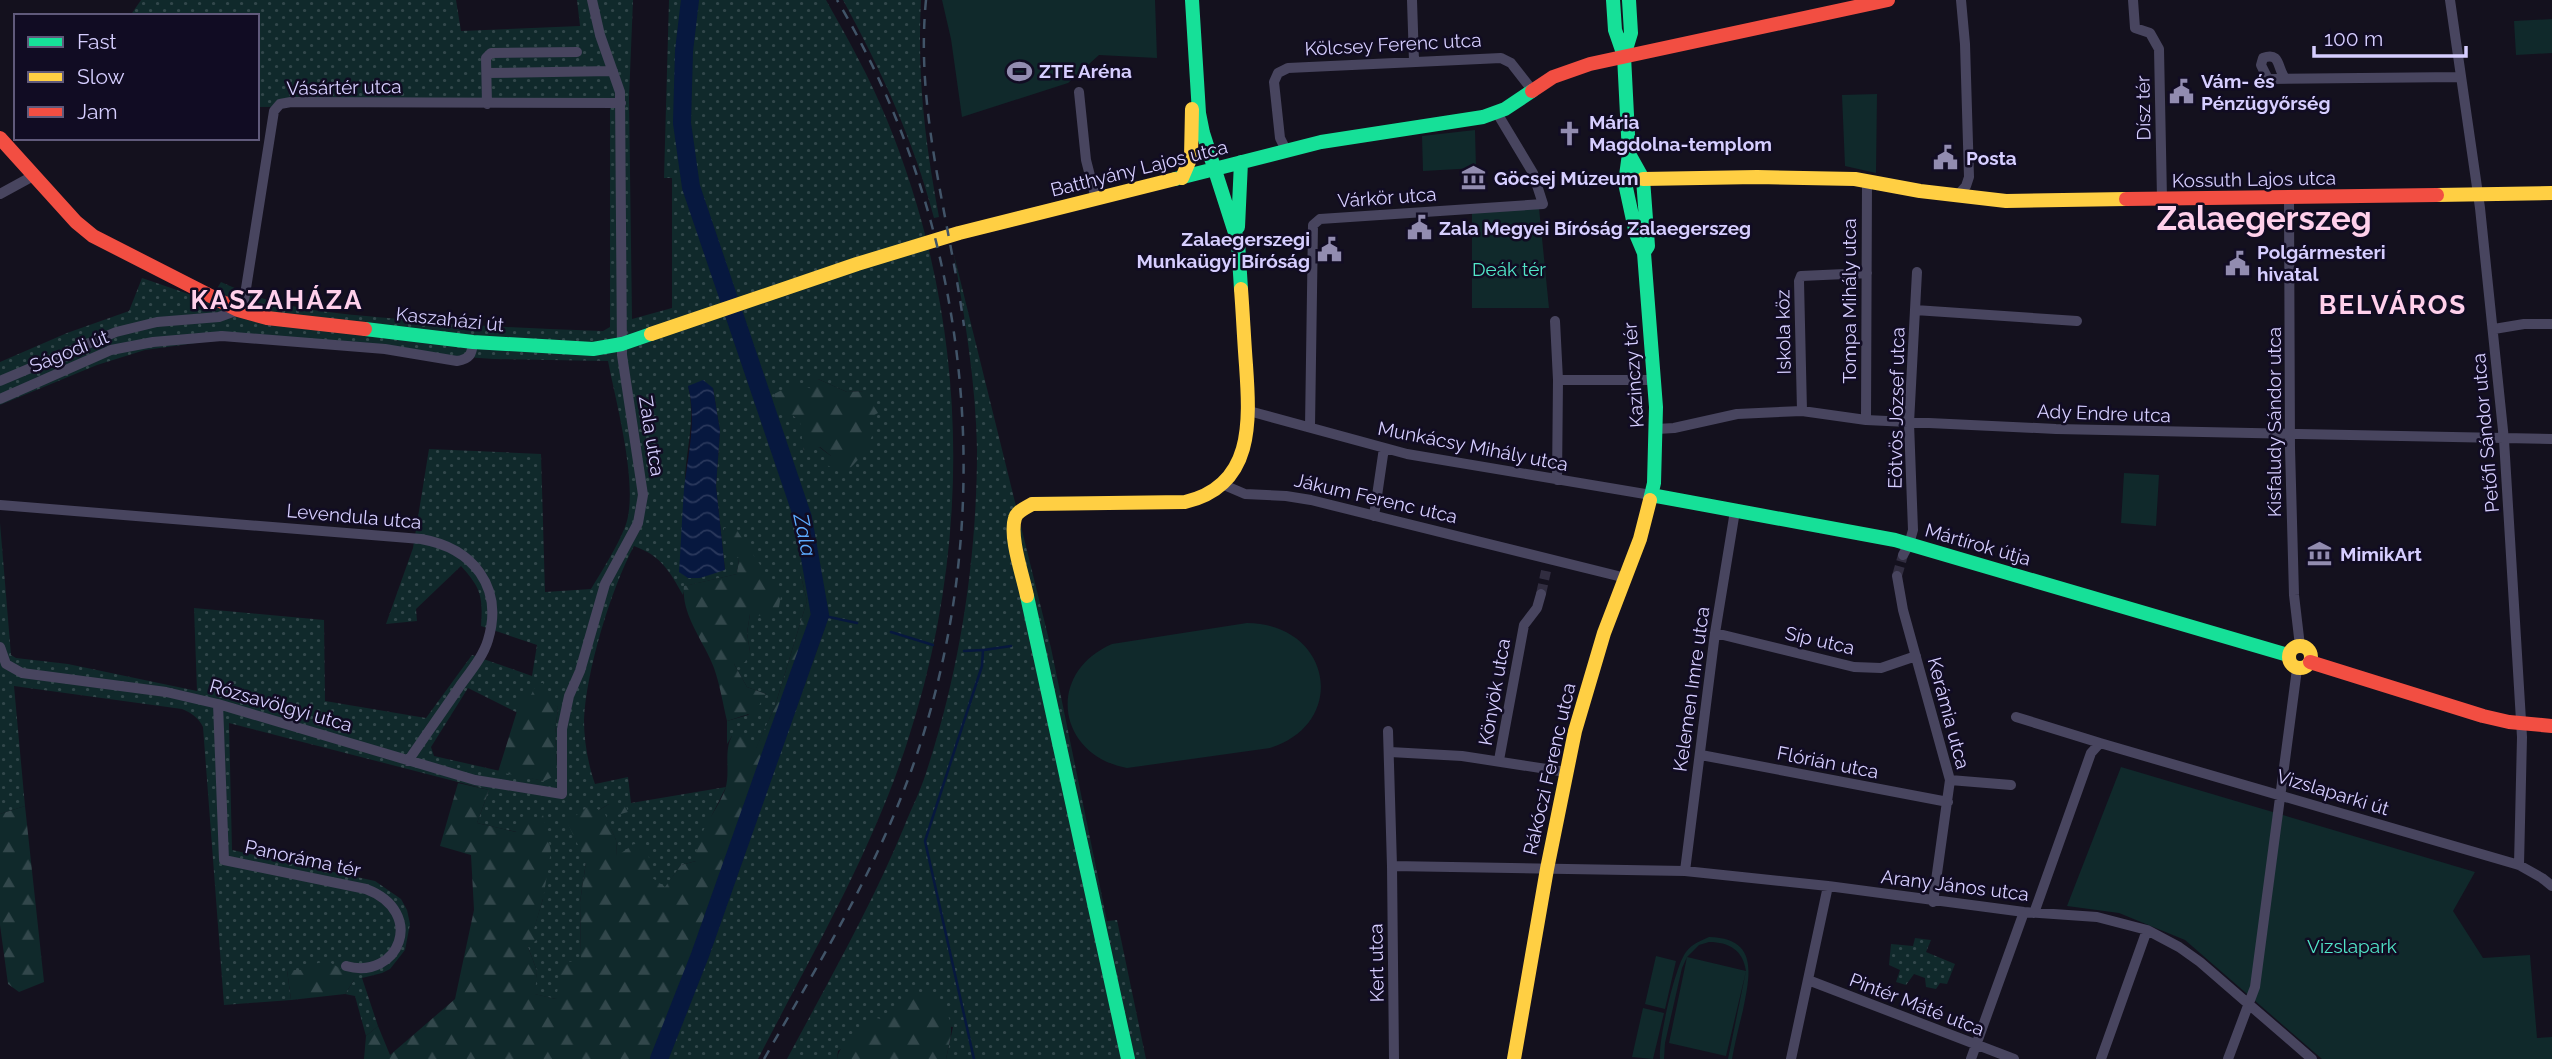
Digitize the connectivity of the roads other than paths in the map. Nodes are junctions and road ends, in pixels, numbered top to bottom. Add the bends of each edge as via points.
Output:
1 (592, 0) edge
2 (1192, 0) edge
3 (1412, 0) edge
4 (1613, 0) edge
5 (1629, 0) edge
6 (1888, 0) edge
7 (1961, 0) edge
8 (2133, 0) edge
9 (2450, 0) edge
10 (1631, 33) junction
11 (1663, 47) junction
12 (1624, 56) junction
13 (1415, 61) junction
14 (575, 71) junction
15 (612, 71) junction
16 (487, 73) junction
17 (1195, 73) junction
18 (2460, 77) junction
19 (2285, 78) dead end
20 (1532, 91) junction
21 (1079, 92) dead end
22 (621, 103) junction
23 (487, 104) junction
24 (1497, 113) junction
25 (0, 138) edge
26 (1286, 150) junction
27 (1629, 154) junction
28 (1241, 162) junction
29 (1215, 169) junction
30 (33, 176) junction
31 (1182, 178) junction
32 (1643, 179) junction
33 (1867, 181) junction
34 (2552, 193) edge
35 (0, 194) edge
36 (2478, 195) junction
37 (1957, 196) junction
38 (2289, 198) junction
39 (1096, 199) junction
40 (2162, 200) junction
41 (1238, 242) junction
42 (1644, 253) junction
43 (1917, 272) dead end
44 (1867, 273) junction
45 (238, 310) junction
46 (1915, 310) junction
47 (1555, 321) dead end
48 (2077, 321) dead end
49 (2552, 324) edge
50 (2494, 329) junction
51 (662, 331) joint
52 (473, 342) junction
53 (622, 344) junction
54 (1558, 380) junction
55 (1655, 380) junction
56 (0, 381) edge
57 (0, 399) edge
58 (1249, 411) junction
59 (1802, 411) junction
60 (1866, 420) junction
61 (1909, 423) junction
62 (1310, 427) junction
63 (1657, 429) junction
64 (2290, 435) junction
65 (2552, 439) edge
66 (2504, 440) junction
67 (1384, 448) junction
68 (1557, 480) junction
69 (1223, 485) junction
70 (1651, 495) junction
71 (0, 505) edge
72 (1735, 511) junction
73 (1374, 516) junction
74 (1906, 549) junction
75 (1549, 559) junction
76 (1546, 571) tunnel mouth
77 (1897, 576) tunnel mouth
78 (1626, 578) junction
79 (1541, 594) tunnel mouth
80 (1716, 633) junction
81 (0, 647) edge
82 (2294, 650) junction
83 (1914, 657) junction
84 (2304, 666) junction
85 (218, 704) junction
86 (2016, 717) dead end
87 (2522, 724) junction
88 (2552, 726) edge
89 (1388, 732) dead end
90 (2100, 743) junction
91 (1390, 752) junction
92 (1700, 754) junction
93 (1499, 760) junction
94 (408, 761) junction
95 (1566, 772) junction
96 (1950, 780) junction
97 (2011, 785) dead end
98 (562, 794) joint
99 (2280, 795) junction
100 (1948, 802) junction
101 (2519, 865) junction
102 (1392, 866) junction
103 (1547, 869) junction
104 (1685, 872) junction
105 (1828, 886) junction
106 (2552, 886) edge
107 (1933, 902) junction
108 (2029, 912) junction
109 (2147, 930) junction
110 (346, 966) dead end
111 (1808, 981) junction
112 (2248, 1004) junction
113 (1976, 1045) junction
114 (1128, 1059) edge
115 (1394, 1059) edge
116 (1514, 1059) edge
117 (1791, 1059) edge
118 (1971, 1059) edge
119 (2014, 1059) edge
120 (2101, 1059) edge
121 (2228, 1059) edge
122 (2312, 1059) edge

1 - 15 street, Zala utca
2 - 17 street
3 - 13 street
4 - 12 street via 1615,30
5 - 10 street
6 - 11 street, Batthyány Lajos utca
7 - 37 street via 1969,177
8 - 40 street, Dísz tér via 2135,28 2150,33 2159,49
9 - 18 street, Petőfi Sándor utca
10 - 11 street
10 - 12 street
11 - 12 street, Batthyány Lajos utca
12 - 20 street, Batthyány Lajos utca via 1574,68
12 - 27 street, Kazinczy tér
13 - 20 street, Kölcsey Ferenc utca via 1501,58 1511,63
13 - 26 street, Kölcsey Ferenc utca via 1282,70 1274,87 1280,138
14 - 15 street
14 - 16 street
14 - 16 street via 574,52 491,53 486,58
15 - 22 street, Zala utca
16 - 23 street
17 - 29 street via 1203,133
17 - 31 street via 1192,152
18 - 19 street
18 - 36 street, Petőfi Sándor utca
20 - 24 street, Batthyány Lajos utca
21 - 39 street via 1086,160
22 - 23 street, Vásártér utca
22 - 53 street, Zala utca
23 - 45 street, Vásártér utca via 278,105 244,301
24 - 26 street, Batthyány Lajos utca
24 - 62 street, Várkör utca via 1533,173 1543,204 1320,219 1313,225
25 - 30 street, Kaszaházi út
26 - 28 street, Batthyány Lajos utca
27 - 32 street, Kazinczy tér
27 - 42 street, Kazinczy tér via 1625,183
28 - 29 street, Batthyány Lajos utca
28 - 41 street
29 - 31 street, Batthyány Lajos utca
29 - 41 street
30 - 35 street
30 - 45 street, Kaszaházi út via 100,241
31 - 39 street, Batthyány Lajos utca
32 - 33 street, Kossuth Lajos utca
32 - 42 street, Kazinczy tér via 1648,246
33 - 37 street, Kossuth Lajos utca
33 - 44 street, Tompa Mihály utca
34 - 36 street, Kossuth Lajos utca
36 - 38 street, Kossuth Lajos utca
36 - 50 street, Petőfi Sándor utca
37 - 40 street, Kossuth Lajos utca via 2006,201
38 - 40 street, Kossuth Lajos utca
38 - 64 street, Kisfaludy Sándor utca
39 - 51 street, Batthyány Lajos utca via 960,233
41 - 58 street
42 - 55 street, Kazinczy tér
43 - 46 street, Eötvös József utca
44 - 59 street, Iskola köz via 1801,276
44 - 60 street, Tompa Mihály utca
45 - 52 street, Kaszaházi út via 290,322
45 - 56 street, Ságodi út via 219,317 116,332
46 - 48 street
46 - 61 street, Eötvös József utca
47 - 54 street
49 - 50 street
50 - 66 street, Petőfi Sándor utca
51 - 53 street, Kaszaházi út
52 - 53 street, Kaszaházi út via 575,349
52 - 57 street, Ságodi út via 471,354 457,361 247,336 153,342 102,354
53 - 98 street, Zala utca via 643,495 638,523 605,584 569,696 562,729
54 - 55 street
54 - 68 street
55 - 63 street, Kazinczy tér
58 - 62 street, Munkácsy Mihály utca
58 - 69 street via 1241,456
59 - 60 street, Ady Endre utca
59 - 63 street, Ady Endre utca via 1737,414
60 - 61 street, Ady Endre utca
61 - 64 street, Ady Endre utca
61 - 74 street, Eötvös József utca via 1913,530
62 - 67 street, Munkácsy Mihály utca
63 - 70 street, Kazinczy tér
64 - 66 street, Ady Endre utca
64 - 82 street, Kisfaludy Sándor utca
65 - 66 street, Ady Endre utca
66 - 87 street, Petőfi Sándor utca
67 - 68 street, Munkácsy Mihály utca
67 - 73 street
68 - 70 street, Munkácsy Mihály utca
69 - 73 street, Jákum Ferenc utca via 1245,494 1298,498
69 - 114 street via 1185,502 1032,504 1015,518 1014,535
70 - 72 street, Mártírok útja
70 - 78 street, Rákóczi Ferenc utca
71 - 94 street, Levendula utca via 421,539 456,549 485,582 491,616 487,641
72 - 74 street, Mártírok útja
72 - 80 street, Kelemen Imre utca
73 - 75 street, Jákum Ferenc utca
74 - 82 street, Mártírok útja
75 - 76 street
75 - 78 street, Jákum Ferenc utca
77 - 83 street, Kerámia utca
78 - 95 street, Rákóczi Ferenc utca via 1584,695
79 - 93 street, Könyök utca via 1524,625
80 - 83 street, Síp utca via 1854,667 1881,668
80 - 92 street, Kelemen Imre utca
81 - 85 street, Rózsavölgyi utca via 6,664 22,673 166,692
82 - 84 street via 2289,662
82 - 84 street via 2310,652
83 - 96 street, Kerámia utca
84 - 87 street
84 - 99 street
85 - 94 street, Rózsavölgyi utca
85 - 110 street, Panoráma tér via 224,860 366,889 389,901 397,912 401,925 394,950 378,964
86 - 90 street, Vizslaparki út
87 - 88 street
87 - 101 street, Petőfi Sándor utca
89 - 91 street, Kert utca
90 - 99 street, Vizslaparki út
90 - 108 street via 2091,753
91 - 93 street, Könyök utca
91 - 102 street, Kert utca
92 - 100 street, Flórián utca
92 - 104 street, Kelemen Imre utca
93 - 95 street, Könyök utca
94 - 98 street, Rózsavölgyi utca via 475,780
95 - 103 street, Rákóczi Ferenc utca
96 - 97 street
96 - 100 street, Kerámia utca
99 - 101 street, Vizslaparki út
99 - 112 street via 2255,987
100 - 107 street, Kerámia utca
101 - 106 street, Vizslaparki út
102 - 103 street
102 - 115 street, Kert utca
103 - 104 street, Arany János utca
103 - 116 street, Rákóczi Ferenc utca
104 - 105 street, Arany János utca
105 - 107 street, Arany János utca
105 - 111 street
107 - 108 street, Arany János utca
108 - 109 street, Arany János utca via 2098,917
108 - 113 street
109 - 112 street, Arany János utca via 2200,962
109 - 120 street
111 - 113 street, Pintér Máté utca
111 - 117 street
112 - 121 street
112 - 122 street, Arany János utca
113 - 118 street
113 - 119 street, Pintér Máté utca

